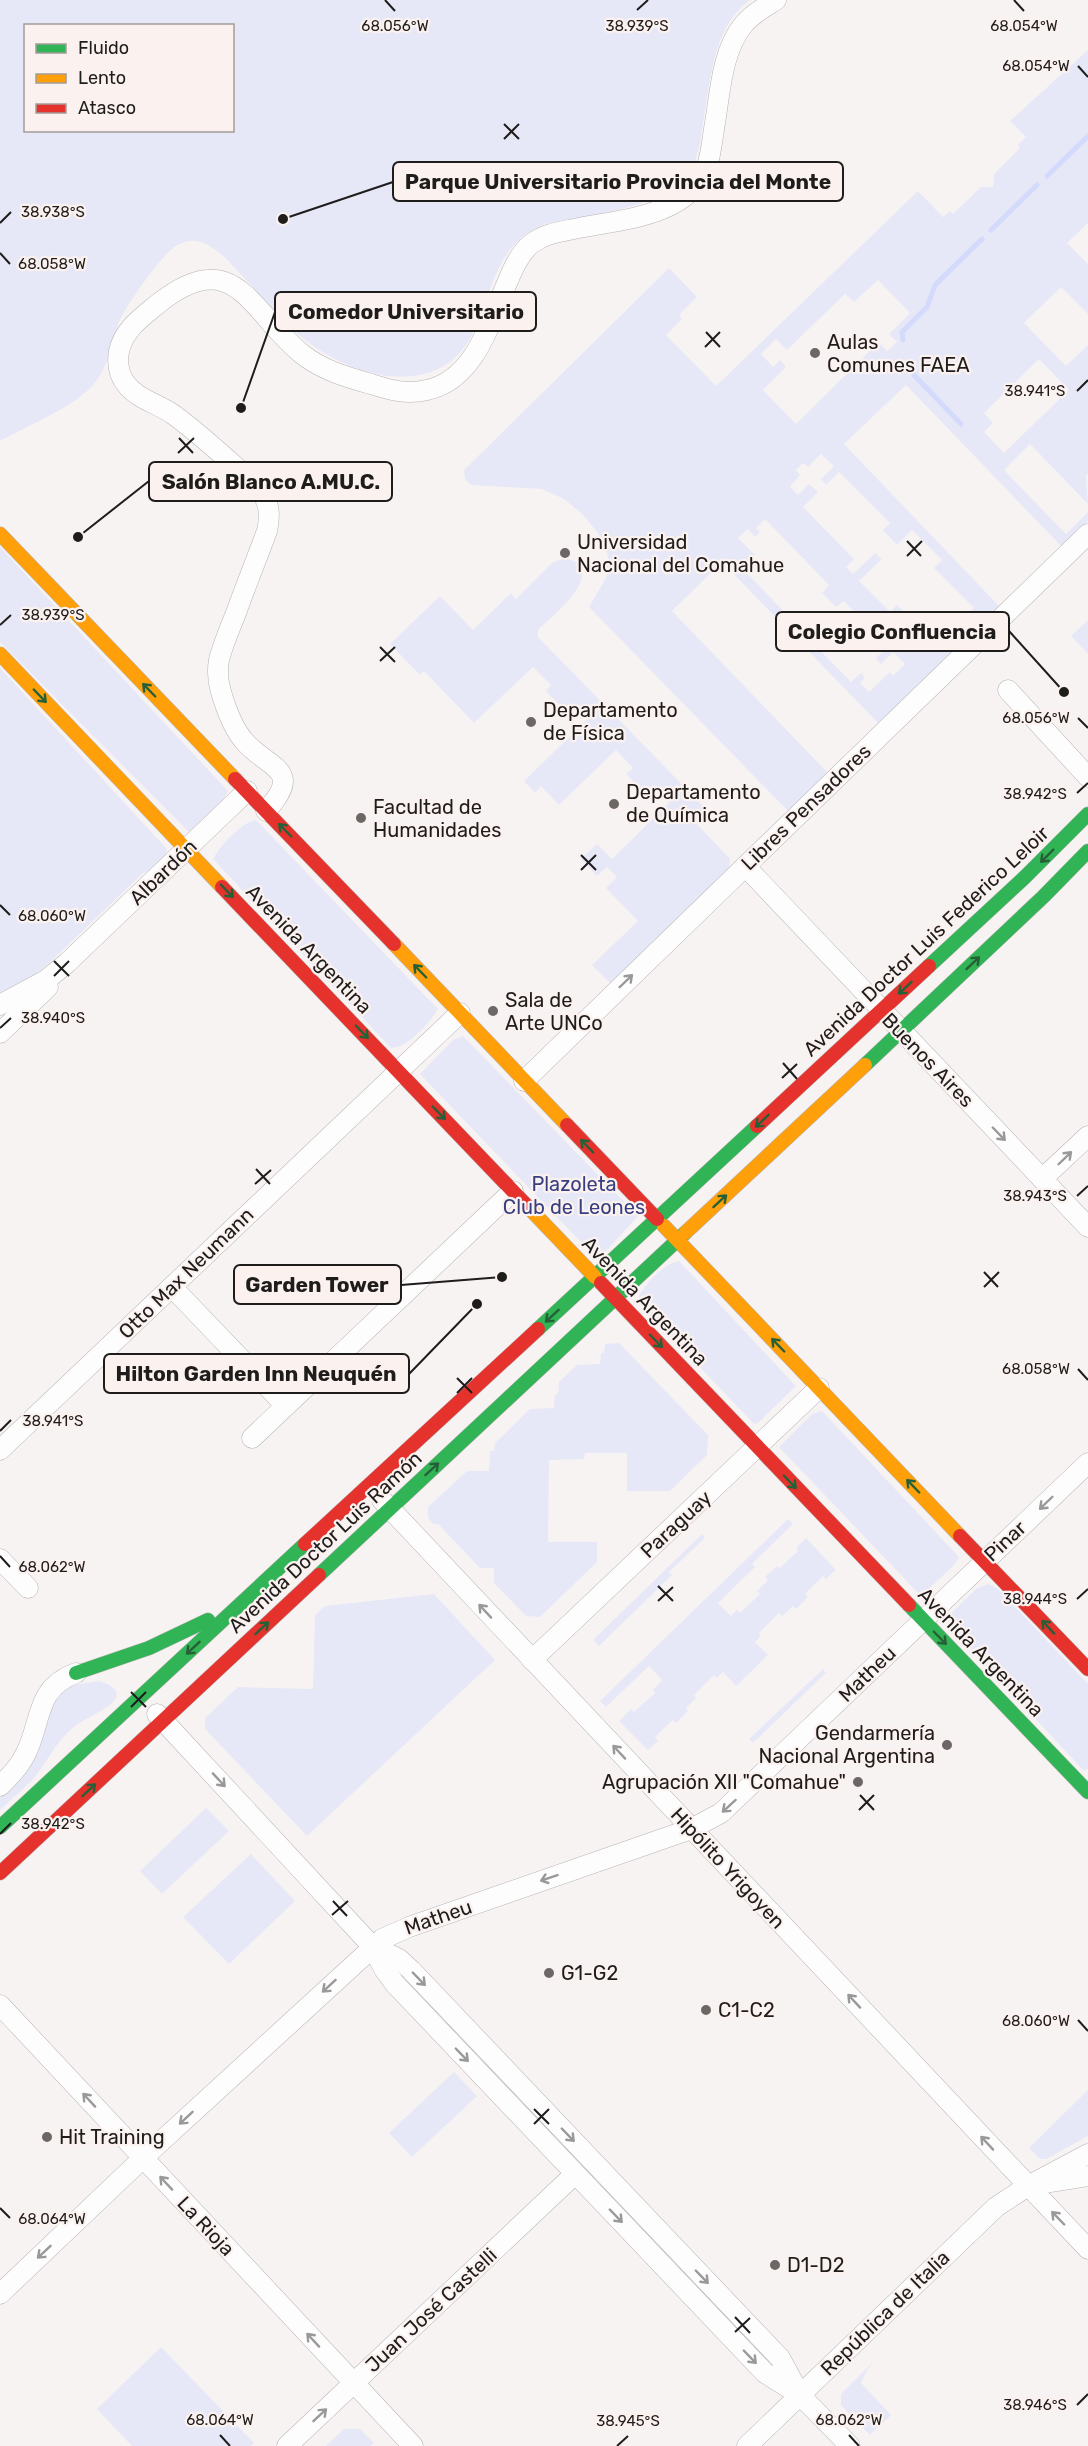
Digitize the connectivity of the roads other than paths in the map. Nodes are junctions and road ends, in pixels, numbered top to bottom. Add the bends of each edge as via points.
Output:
1 (776, 0) edge
2 (0, 534) edge
3 (1088, 534) edge
4 (0, 654) edge
5 (1008, 690) dead end
6 (1088, 777) edge
7 (247, 791) junction
8 (266, 811) junction
9 (1088, 814) edge
10 (187, 849) junction
11 (1088, 850) edge
12 (746, 866) junction
13 (80, 952) junction
14 (0, 1005) edge
15 (881, 1011) junction
16 (460, 1013) junction
17 (900, 1032) junction
18 (0, 1033) edge
19 (399, 1071) junction
20 (524, 1081) junction
21 (1088, 1136) edge
22 (1042, 1179) junction
23 (513, 1191) junction
24 (657, 1219) junction
25 (1088, 1227) edge
26 (678, 1241) junction
27 (595, 1277) junction
28 (172, 1287) junction
29 (615, 1298) junction
30 (819, 1388) junction
31 (286, 1406) junction
32 (252, 1438) dead end
33 (757, 1447) junction
34 (0, 1450) edge
35 (1088, 1462) edge
36 (368, 1486) junction
37 (390, 1509) junction
38 (0, 1559) edge
39 (985, 1560) junction
40 (259, 1587) junction
41 (28, 1588) dead end
42 (922, 1620) junction
43 (532, 1660) junction
44 (1088, 1669) edge
45 (76, 1673) junction
46 (106, 1675) dead end
47 (135, 1694) junction
48 (164, 1720) junction
49 (0, 1786) edge
50 (1088, 1792) edge
51 (0, 1827) edge
52 (691, 1829) junction
53 (0, 1873) edge
54 (372, 1946) junction
55 (0, 2005) edge
56 (1088, 2154) edge
57 (143, 2158) junction
58 (575, 2174) junction
59 (1088, 2176) edge
60 (1028, 2186) junction
61 (1088, 2249) edge
62 (0, 2294) edge
63 (353, 2383) junction
64 (800, 2395) junction
65 (287, 2446) edge
66 (413, 2446) edge
67 (747, 2446) edge
68 (850, 2446) edge

1 - 8 street via 751,17 735,38 722,83 710,156 691,191 668,207 551,234 529,245 513,268 477,350 444,384 402,393 326,370 301,353 243,292 215,279 194,281 174,291 126,333 118,361 125,383 175,416 258,487 267,502 267,531 218,671 221,693 234,726 282,778 284,788
7 -> 2 main road
3 - 12 street, Libres Pensadores
4 -> 10 main road, Avenida Argentina
5 - 6 street
7 - 8 main road
7 - 10 street, Albardón
16 -> 8 main road
9 -> 15 main road, Avenida Doctor Luis Federico Leloir
10 - 13 street, Albardón
10 -> 19 main road, Avenida Argentina
17 -> 11 main road
12 - 15 street, Buenos Aires
20 -> 12 street, Libres Pensadores
13 - 14 street, Albardón via 46,980
13 - 18 street, Albardón
15 - 17 street, Buenos Aires
15 -> 24 main road, Avenida Doctor Luis Federico Leloir
16 - 19 street, Otto Max Neumann
16 - 20 main road
17 -> 22 street, Buenos Aires
26 -> 17 main road
19 -> 23 main road, Avenida Argentina
19 - 28 street, Otto Max Neumann
24 -> 20 main road
22 -> 21 street
22 - 25 street, Buenos Aires
23 - 27 main road, Avenida Argentina
23 - 31 street
24 - 26 main road
24 - 27 main road, Avenida Doctor Luis Ramón
26 - 29 main road, Avenida Doctor Luis Ramón
30 -> 26 main road
27 - 29 main road, Avenida Argentina
27 -> 36 main road, Avenida Doctor Luis Ramón
28 - 31 street
28 - 34 street, Otto Max Neumann
29 -> 33 main road, Avenida Argentina
37 -> 29 main road, Avenida Doctor Luis Ramón
30 - 33 street, Paraguay
39 -> 30 main road
31 - 32 street
33 -> 42 main road, Avenida Argentina
33 - 43 street, Paraguay
35 -> 39 street, Pinar
36 - 37 street, Hipólito Yrigoyen
36 - 40 main road, Avenida Doctor Luis Ramón
43 -> 37 street, Hipólito Yrigoyen
48 -> 37 main road, Avenida Doctor Luis Ramón
38 - 41 street
39 - 42 street, Pinar
44 -> 39 main road
40 - 45 main road via 192,1629
40 -> 47 main road, Avenida Doctor Luis Ramón
42 -> 50 main road, Avenida Argentina
42 -> 52 street, Matheu via 732,1804 712,1820
52 -> 43 street, Hipólito Yrigoyen
45 - 46 main road
45 - 49 street via 49,1691 26,1752
47 - 48 street
47 - 51 main road, Avenida Doctor Luis Ramón
53 -> 48 main road, Avenida Doctor Luis Ramón
48 -> 54 street
52 -> 54 street, Matheu via 394,1932
60 -> 52 street, Hipólito Yrigoyen
54 -> 57 street, Matheu
54 -> 58 street via 395,1984
54 -> 64 street via 399,1959 411,1970 780,2358
57 -> 55 street, La Rioja
56 - 60 street, República de Italia
57 -> 62 street, Matheu
63 -> 57 street, La Rioja
58 - 63 street, Juan José Castelli
58 -> 64 street via 765,2373
59 - 60 street, República de Italia
61 -> 60 street, Hipólito Yrigoyen
60 - 64 street, República de Italia via 987,2216
65 -> 63 street, Juan José Castelli
63 - 66 street, La Rioja
64 - 67 street, República de Italia
64 - 68 street

